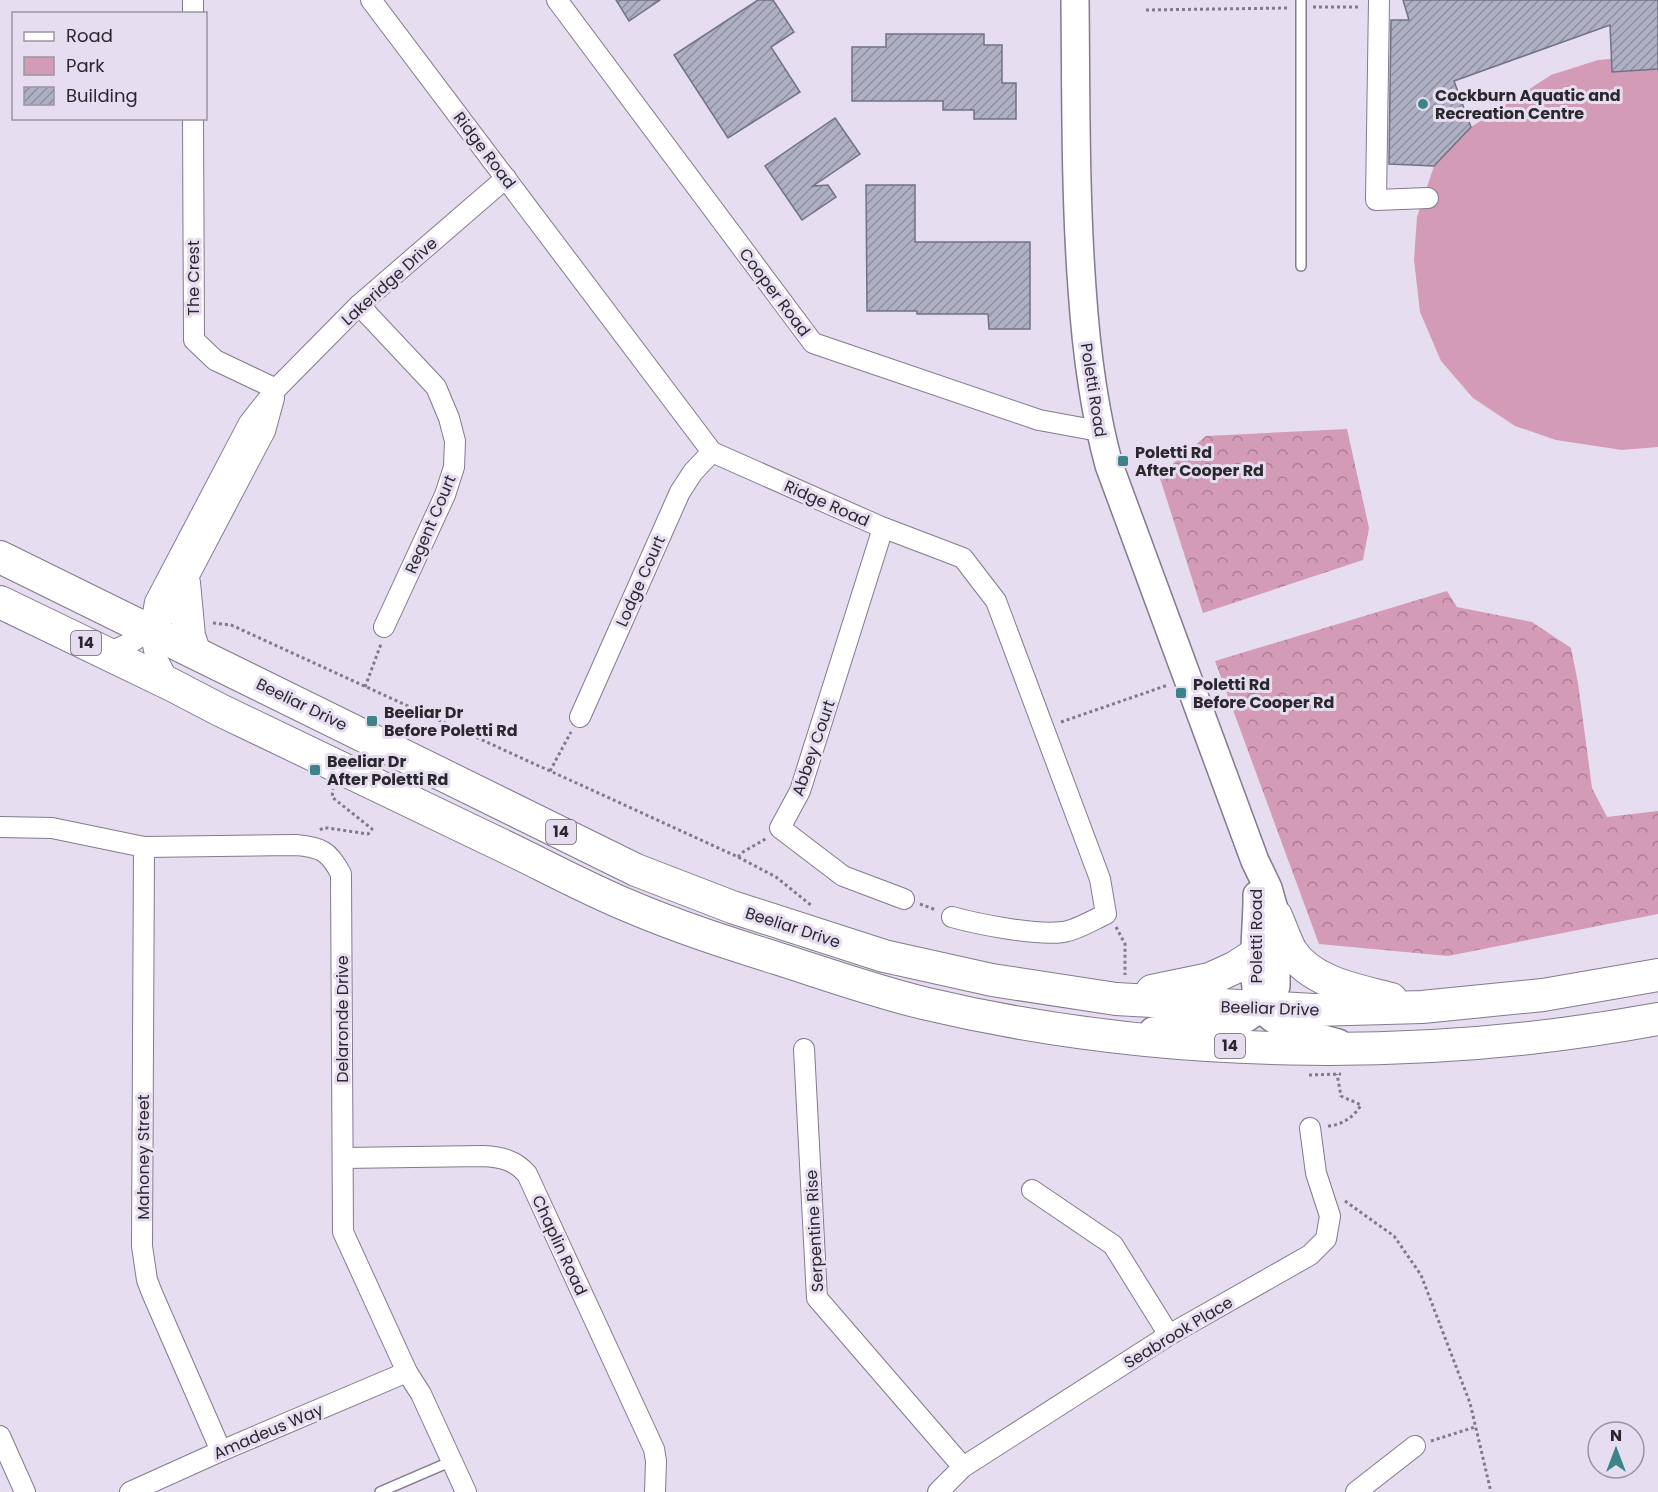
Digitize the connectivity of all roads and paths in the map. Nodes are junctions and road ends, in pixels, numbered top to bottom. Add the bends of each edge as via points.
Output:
1 (371, 0) edge
2 (557, 0) edge
3 (1075, 0) edge
4 (1374, 3) edge
5 (1301, 4) edge
6 (1316, 7) dead end
7 (1146, 10) dead end
8 (193, 120) edge
9 (506, 178) junction
10 (1428, 198) dead end
11 (1301, 266) dead end
12 (359, 305) junction
13 (276, 389) junction
14 (1099, 431) junction
15 (712, 452) junction
16 (883, 528) junction
17 (0, 557) edge
18 (184, 583) junction
19 (0, 602) edge
20 (208, 622) dead end
21 (384, 627) joint
22 (150, 630) junction
23 (194, 651) junction
24 (106, 653) junction
25 (1176, 682) dead end
26 (172, 685) junction
27 (365, 687) junction
28 (580, 717) joint
29 (1044, 728) junction
30 (550, 771) junction
31 (334, 784) dead end
32 (0, 827) edge
33 (780, 828) junction
34 (316, 833) dead end
35 (144, 847) junction
36 (738, 857) junction
37 (1255, 861) junction
38 (904, 899) joint
39 (817, 910) dead end
40 (1106, 914) junction
41 (1276, 916) junction
42 (952, 917) joint
43 (1256, 954) junction
44 (1658, 975) edge
45 (1121, 987) junction
46 (1422, 1007) junction
47 (1263, 1009) junction
48 (1658, 1019) edge
49 (1101, 1035) junction
50 (804, 1049) dead end
51 (1347, 1049) junction
52 (1310, 1128) joint
53 (343, 1158) junction
54 (1032, 1190) dead end
55 (1342, 1200) dead end
56 (1169, 1335) junction
57 (407, 1372) junction
58 (1476, 1427) junction
59 (0, 1436) edge
60 (1415, 1446) joint
61 (221, 1451) junction
62 (452, 1461) junction
63 (963, 1467) junction
64 (25, 1492) edge
65 (130, 1492) edge
66 (380, 1492) edge
67 (466, 1492) edge
68 (655, 1492) edge
69 (939, 1492) edge
70 (1356, 1492) edge
71 (1491, 1492) edge

1 - 9 street, Ridge Road
2 - 14 street, Cooper Road via 813,343 1039,420
3 - 14 main road, Poletti Road via 1078,232
4 - 6 path
4 - 10 street via 1376,200
5 - 7 path
5 - 11 lane
8 - 13 street, The Crest via 194,340 215,360
9 - 12 street, Lakeridge Drive
9 - 15 street, Ridge Road
12 - 13 street, Lakeridge Drive
12 - 21 street, Regent Court via 436,387 455,441 454,467 445,495
13 - 18 street, Lakeridge Drive via 265,431
13 - 22 street, Lakeridge Drive via 249,423 166,580 155,602
14 - 37 main road, Poletti Road via 1108,465
15 - 16 street, Ridge Road
15 - 28 street, Lodge Court via 680,492
16 - 29 street, Ridge Road via 963,558 996,601
16 - 33 street, Abbey Court via 800,791
17 - 22 highway, Beeliar Drive / 14
18 - 22 street, Lakeridge Drive via 171,610
18 - 23 highway
19 - 24 highway, 14
20 - 27 path via 231,625
21 - 27 path via 380,651
22 - 23 highway, Beeliar Drive / 14
22 - 24 street, Lakeridge Drive via 128,646
22 - 26 street, Lakeridge Drive via 155,655
23 - 45 highway, Beeliar Drive / 14 via 636,870 732,907 884,956 992,980
24 - 26 highway, 14
25 - 29 path
26 - 49 highway, 14 via 628,906 911,1000
27 - 30 path
28 - 30 path
29 - 40 street, Ridge Road via 1100,879
30 - 36 path
31 - 34 path via 332,797 371,832 323,828
32 - 35 street, Delaronde Drive via 52,828
33 - 36 path
33 - 38 street via 843,876
35 - 53 street, Delaronde Drive via 311,846 326,851 335,862 341,874
35 - 61 street, Mahoney Street via 144,1266
36 - 39 path via 776,877
37 - 41 main road, Poletti Road
37 - 43 main road, Poletti Road
38 - 42 path
40 - 42 street via 1064,932 1038,932
40 - 45 path via 1125,944
41 - 46 highway via 1291,951 1309,970 1329,981
41 - 47 main road, Poletti Road via 1276,986 1271,1001
43 - 45 highway via 1210,979
43 - 47 main road, Poletti Road via 1255,986
44 - 46 highway, Beeliar Drive / 14 via 1544,995
45 - 47 highway, Beeliar Drive / 14
46 - 47 highway, Beeliar Drive / 14
47 - 49 main road via 1245,1019 1174,1030
47 - 51 main road via 1274,1020
48 - 51 highway, 14 via 1497,1042
49 - 51 highway, 14 via 1230,1046
50 - 63 street, Serpentine Rise via 817,1299
51 - 52 path via 1335,1063 1341,1096 1361,1105 1356,1114 1335,1126
52 - 56 street, Seabrook Place via 1316,1173 1330,1216 1326,1239 1310,1255
53 - 57 street, Delaronde Drive via 343,1232
53 - 68 street, Chaplin Road via 483,1156 499,1157 521,1166 654,1449
54 - 56 street via 1113,1245
55 - 58 path via 1394,1236 1420,1275
56 - 63 street, Seabrook Place
57 - 61 street, Amadeus Way
57 - 62 street, Delaronde Drive
58 - 60 path
58 - 71 path
59 - 64 street
60 - 70 street
61 - 65 street, Amadeus Way
62 - 66 lane
62 - 67 street, Delaronde Drive
63 - 69 street, Seabrook Place

